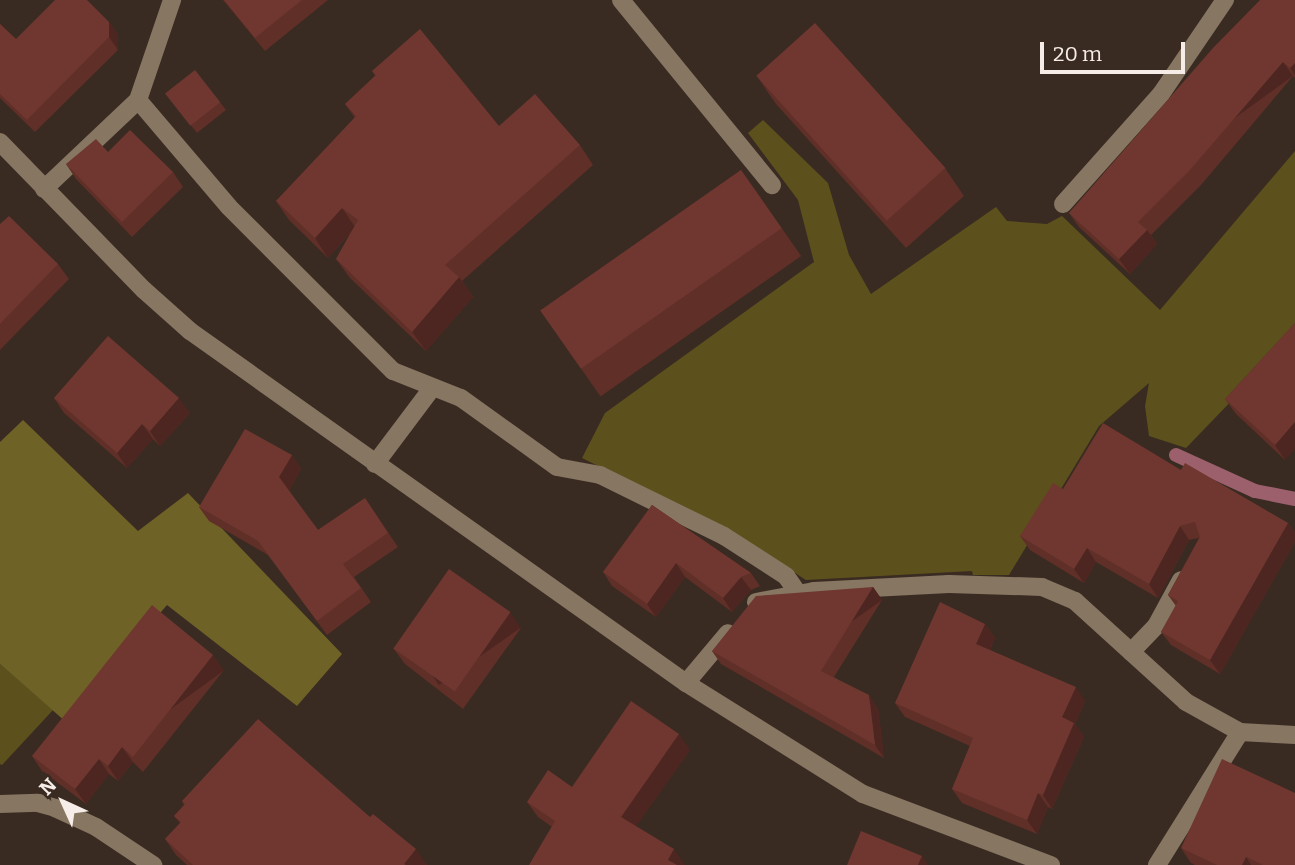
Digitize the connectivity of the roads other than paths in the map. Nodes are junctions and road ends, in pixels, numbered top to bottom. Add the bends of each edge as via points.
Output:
1 (172, 0) edge
2 (621, 0) edge
3 (1225, 0) edge
4 (138, 100) junction
5 (2, 146) edge
6 (772, 185) dead end
7 (44, 189) junction
8 (1063, 204) dead end
9 (432, 388) junction
10 (375, 464) junction
11 (1193, 558) edge
12 (797, 592) junction
13 (1131, 652) junction
14 (686, 683) junction
15 (1240, 732) junction
16 (1295, 735) edge
17 (0, 804) edge
18 (153, 865) edge
19 (1051, 865) edge
20 (1157, 865) edge

1 - 4 street
2 - 6 street
3 - 8 street via 1161,94
4 - 7 street
4 - 9 street via 229,207 393,371
5 - 7 street
7 - 10 street via 191,331
9 - 10 street
9 - 12 street via 461,398 557,467 600,475 724,536 786,576
10 - 14 street
11 - 13 street via 1156,626
12 - 13 street via 949,584 1042,587 1075,601
12 - 14 street via 759,598
13 - 15 street via 1186,702
14 - 19 street via 863,794
15 - 16 street
15 - 20 street
17 - 18 street via 38,803 55,808 96,827

